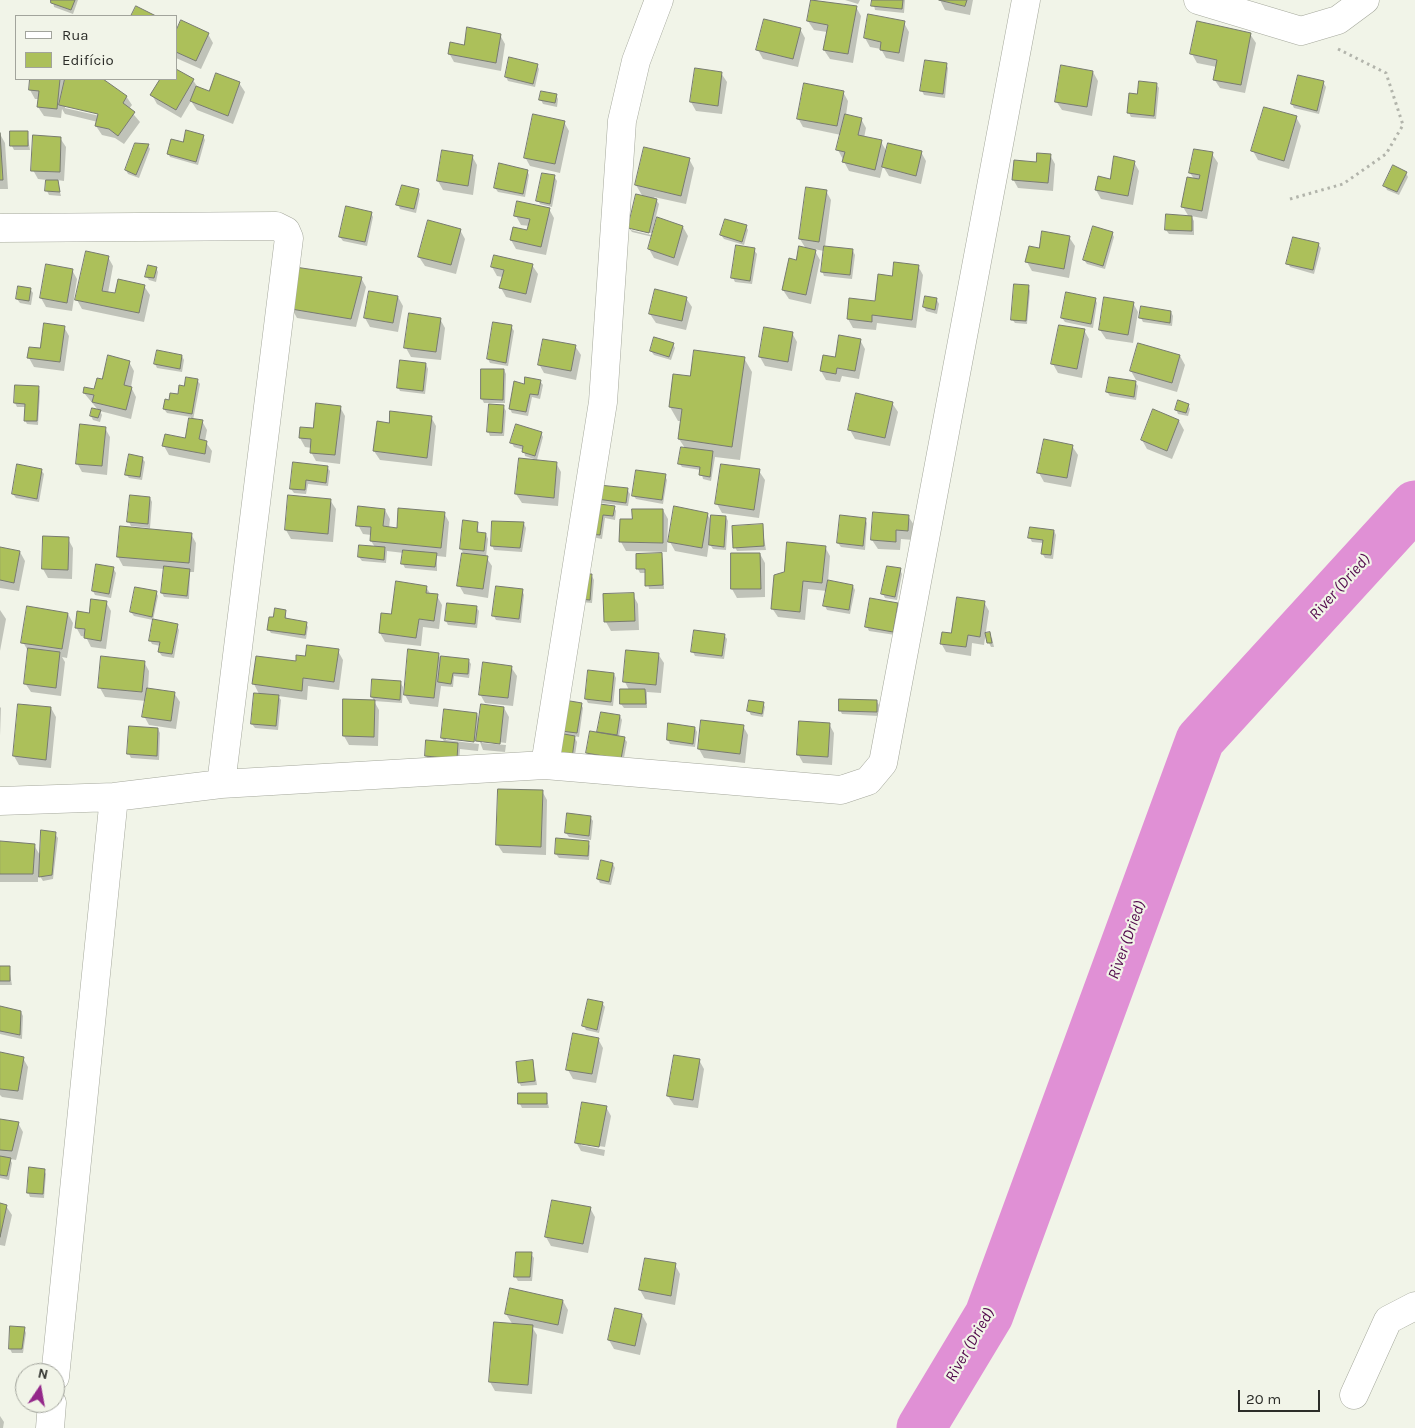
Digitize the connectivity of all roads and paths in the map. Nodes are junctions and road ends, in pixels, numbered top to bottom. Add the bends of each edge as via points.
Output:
1 (659, 0) edge
2 (1026, 0) edge
3 (1198, 0) edge
4 (1365, 0) edge
5 (1301, 31) junction
6 (1290, 199) dead end
7 (0, 228) edge
8 (545, 765) junction
9 (221, 784) junction
10 (114, 796) junction
11 (0, 801) edge
12 (1415, 1306) edge
13 (57, 1363) edge
14 (1354, 1395) dead end
15 (51, 1413) edge
16 (50, 1428) edge

1 - 8 street via 636,61 622,121 603,402
2 - 8 street via 883,763 868,781 841,790
3 - 5 street
4 - 5 street via 1338,20
5 - 6 path via 1386,73 1403,125 1386,154 1343,184
7 - 9 street via 276,226 286,231 289,238
8 - 9 street
9 - 10 street
10 - 11 street
10 - 13 street
12 - 14 street via 1388,1320
15 - 16 street

